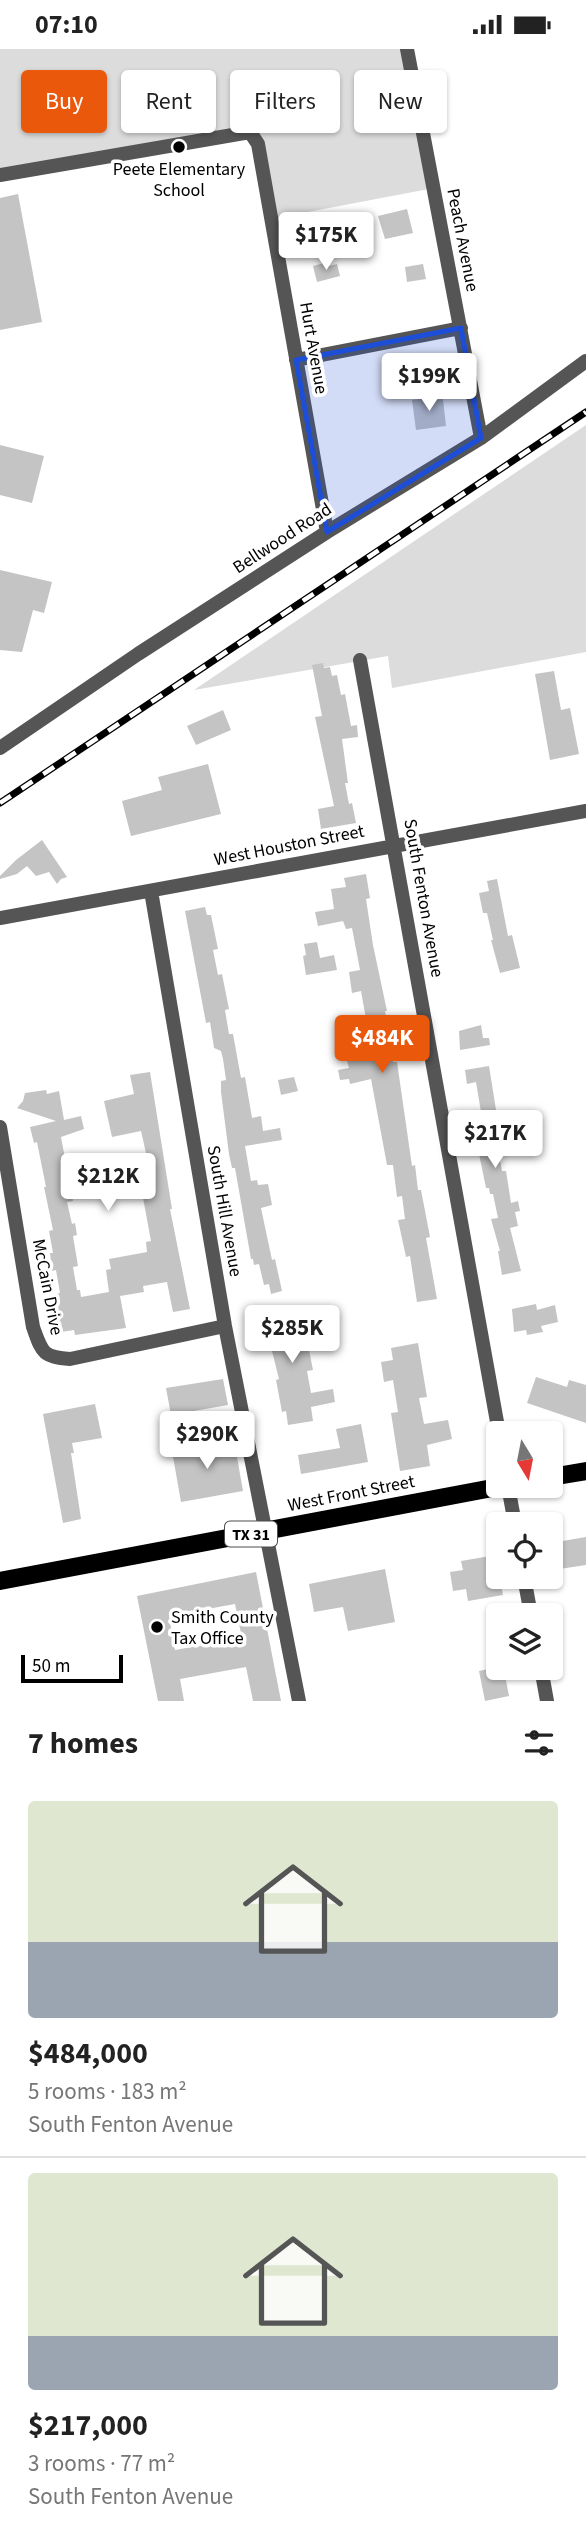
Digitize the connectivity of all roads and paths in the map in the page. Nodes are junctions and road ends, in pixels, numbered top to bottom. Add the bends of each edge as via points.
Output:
1 (407, 49) edge
2 (0, 175) edge
3 (461, 328) junction
4 (296, 360) junction
5 (586, 361) edge
6 (481, 438) junction
7 (327, 531) junction
8 (360, 660) dead end
9 (0, 748) edge
10 (586, 811) edge
11 (395, 845) junction
12 (151, 891) junction
13 (0, 918) edge
14 (0, 1127) edge
15 (225, 1327) junction
16 (497, 1421) edge
17 (586, 1471) edge
18 (564, 1475) edge
19 (486, 1490) edge
20 (267, 1531) junction
21 (0, 1581) edge
22 (543, 1680) edge
23 (299, 1701) edge
24 (547, 1701) edge

1 - 3 street, Peach Avenue
2 - 4 street, Hurt Avenue via 250,132 258,144
3 - 4 street
3 - 6 street, Peach Avenue
4 - 7 street, Hurt Avenue
5 - 6 street, Bellwood Road
6 - 7 street, Bellwood Road
7 - 9 street, Bellwood Road
8 - 11 street, South Fenton Avenue
10 - 11 street, West Houston Street
11 - 12 street, West Houston Street
11 - 16 street, South Fenton Avenue
12 - 13 street, West Houston Street
12 - 15 street, South Hill Avenue
14 - 15 street, McCain Drive via 33,1327 40,1348 51,1358 70,1359
15 - 20 street, South Hill Avenue
17 - 18 main road
19 - 20 main road, West Front Street / TX 31
20 - 21 main road, West Front Street / TX 31
20 - 23 street, South Hill Avenue
22 - 24 street

